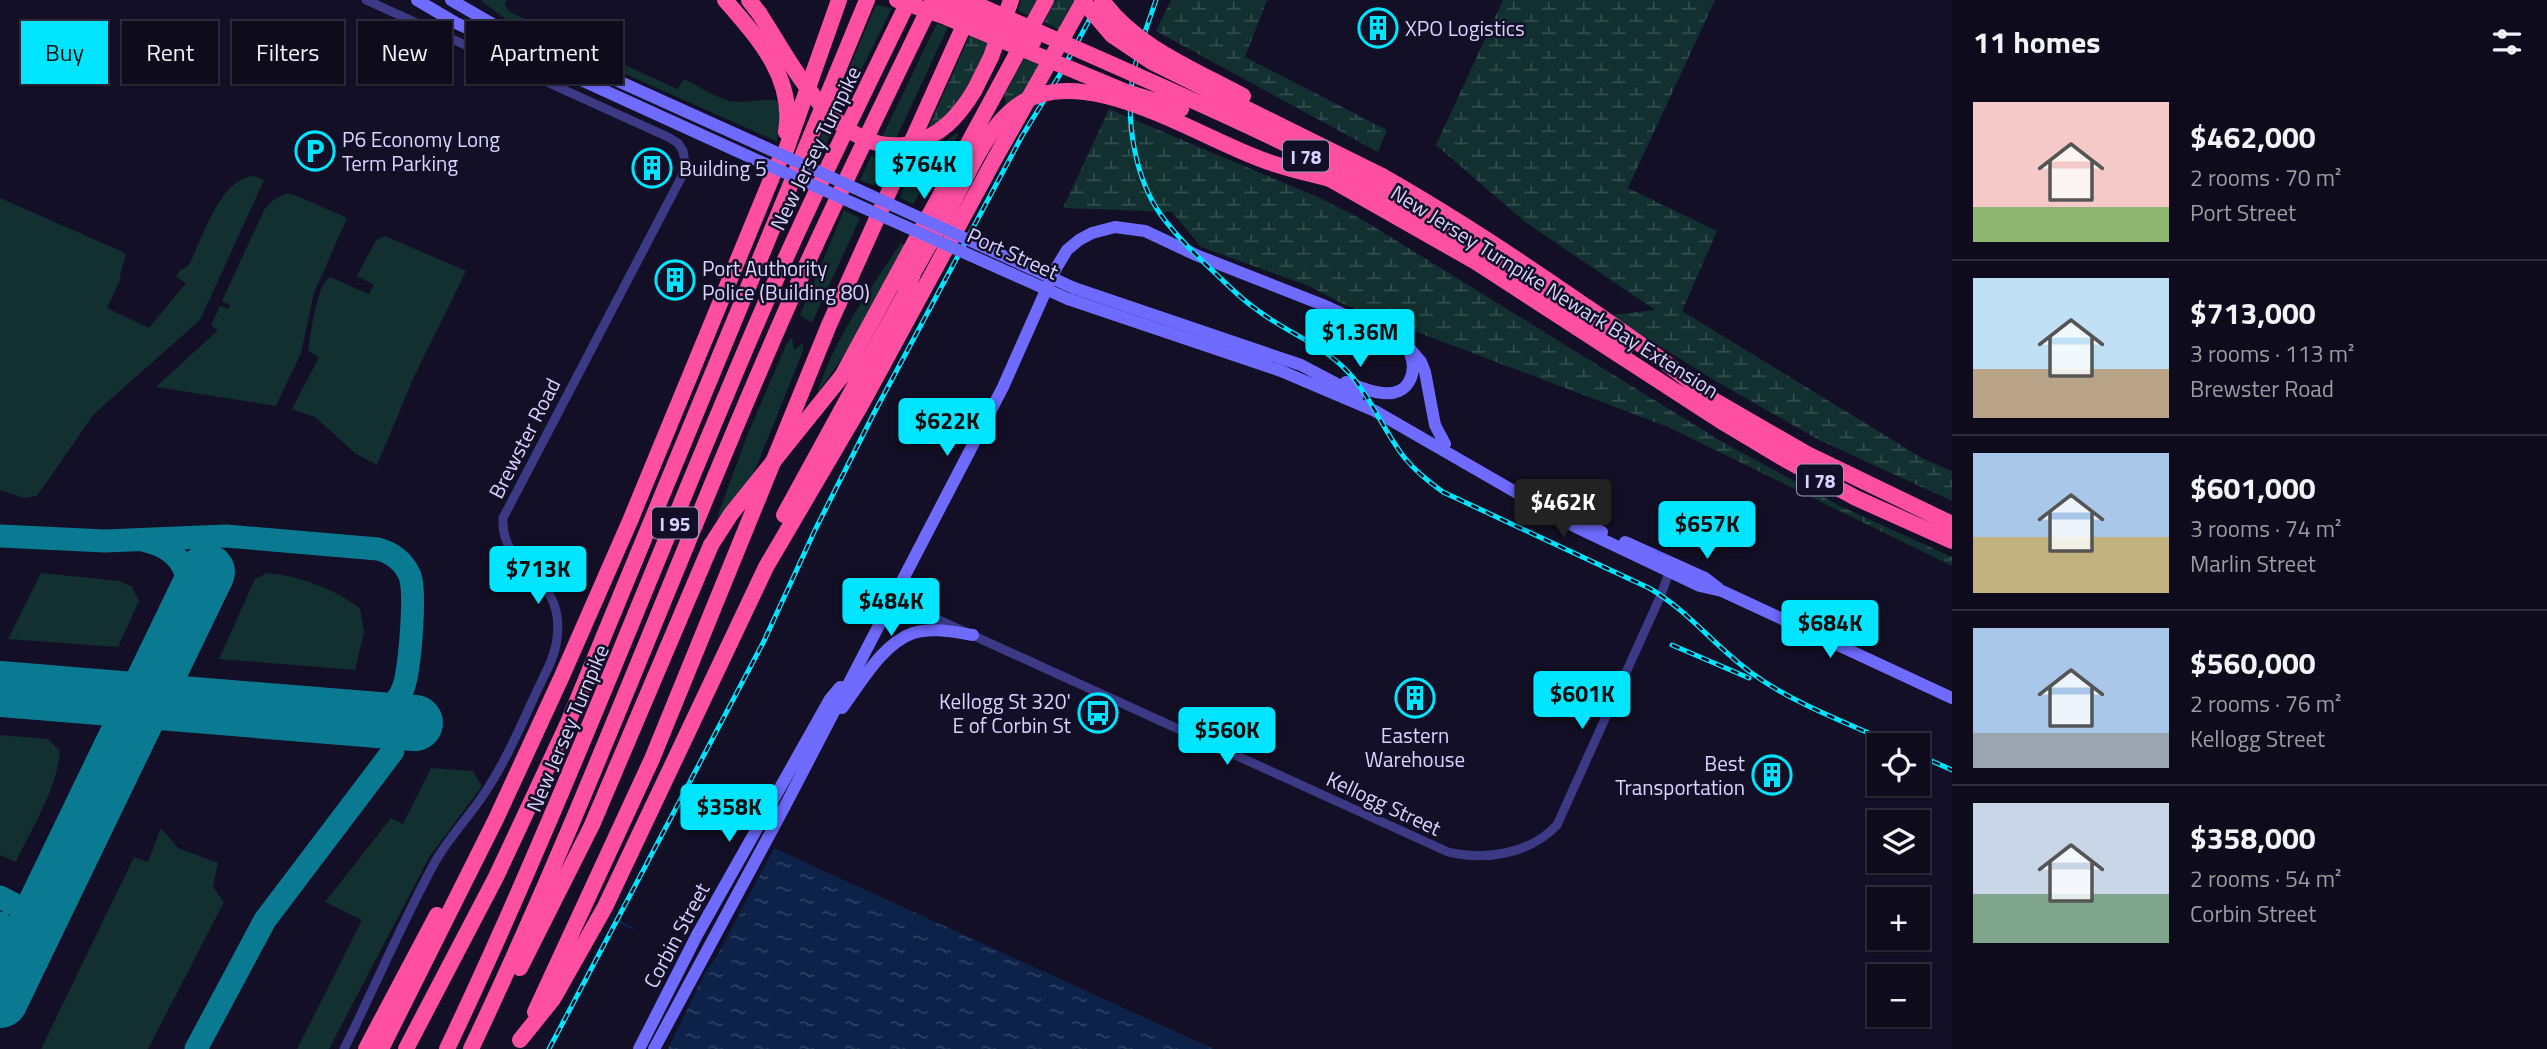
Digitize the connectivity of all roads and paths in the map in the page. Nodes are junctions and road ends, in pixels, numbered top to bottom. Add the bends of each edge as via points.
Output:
1 (366, 0) edge
2 (417, 0) edge
3 (451, 0) edge
4 (725, 0) edge
5 (839, 0) edge
6 (867, 0) edge
7 (897, 0) edge
8 (909, 0) edge
9 (933, 0) edge
10 (940, 0) edge
11 (967, 0) edge
12 (975, 0) edge
13 (1011, 0) edge
14 (1046, 0) edge
15 (1083, 0) edge
16 (1102, 0) edge
17 (754, 7) edge
18 (1181, 109) junction
19 (769, 163) junction
20 (1382, 176) junction
21 (1330, 179) junction
22 (913, 274) junction
23 (1071, 293) junction
24 (1404, 344) junction
25 (1623, 351) junction
26 (1301, 365) junction
27 (842, 376) junction
28 (1711, 399) junction
29 (1372, 406) junction
30 (1445, 444) junction
31 (1479, 468) junction
32 (1952, 524) edge
33 (1952, 541) edge
34 (1671, 568) junction
35 (893, 599) junction
36 (973, 635) junction
37 (725, 650) junction
38 (859, 662) junction
39 (1952, 698) edge
40 (823, 733) junction
41 (512, 782) junction
42 (475, 1042) edge
43 (518, 1045) edge
44 (344, 1049) edge
45 (366, 1049) edge
46 (382, 1049) edge
47 (407, 1049) edge
48 (447, 1049) edge
49 (639, 1049) edge
50 (654, 1049) edge

1 - 44 street, Brewster Road via 668,137 681,147 685,163 678,186 503,518 513,556 544,584 553,603 557,639 549,665 492,782 436,860
2 - 19 main road, Port Street via 456,23
3 - 23 main road, Port Street, bridge via 483,20
4 - 19 highway via 762,45 785,87 787,125
5 - 19 highway via 793,132
6 - 47 highway, New Jersey Turnpike / I 95 via 567,725 496,877
7 - 18 highway, bridge via 1126,92
8 - 48 highway, New Jersey Turnpike / I 95 via 773,287 562,796
9 - 42 highway, New Jersey Turnpike / I 95 via 782,319 560,854
10 - 18 highway, New Jersey Turnpike Newark Bay Extension / I 78, bridge
11 - 25 highway, New Jersey Turnpike Newark Bay Extension / I 78, bridge via 1337,171 1439,226
12 - 43 highway via 828,325 638,791
13 - 17 highway, bridge via 991,57 954,119 934,135 903,145 868,141 828,113
14 - 27 highway
15 - 20 highway, bridge via 1112,35 1152,62
15 - 37 highway via 862,405 775,549
16 - 20 highway, bridge via 1123,24 1151,44
18 - 21 highway, New Jersey Turnpike Newark Bay Extension / I 78, bridge
19 - 23 main road, Port Street, bridge
19 - 41 highway via 618,547
20 - 28 highway via 1449,215 1667,362
21 - 22 highway, bridge via 1262,160 1110,97 1083,90 1035,96 1003,118 987,141
21 - 25 highway, New Jersey Turnpike Newark Bay Extension / I 78
22 - 27 highway
22 - 37 highway via 774,534
23 - 26 main road, Port Street
23 - 29 main road, Port Street
24 - 26 main road via 1413,374 1407,386 1394,393 1370,390
24 - 30 main road via 1425,372 1435,425
24 - 35 main road, Corbin Street via 1152,233 1122,227 1092,233 1067,250 1055,270 1003,387
25 - 28 highway, New Jersey Turnpike Newark Bay Extension / I 78
25 - 33 highway, New Jersey Turnpike Newark Bay Extension / I 78 via 1758,443 1823,481
26 - 29 main road, Port Street
27 - 42 highway, bridge via 710,545 578,855 506,996
28 - 32 highway, New Jersey Turnpike Newark Bay Extension / I 78 via 1818,460
29 - 30 main road
29 - 31 main road
30 - 31 main road
31 - 34 main road
34 - 36 street, Kellogg Street via 1557,825 1513,851 1483,856 1448,852
34 - 39 main road via 1705,578 1722,592
35 - 36 street, Kellogg Street
35 - 38 main road, Corbin Street
36 - 40 main road via 914,632 895,642
37 - 43 highway via 609,900 553,999
38 - 40 main road, Corbin Street
38 - 49 main road, Corbin Street via 830,699 664,995
40 - 50 main road, Corbin Street
41 - 45 highway
41 - 46 highway

